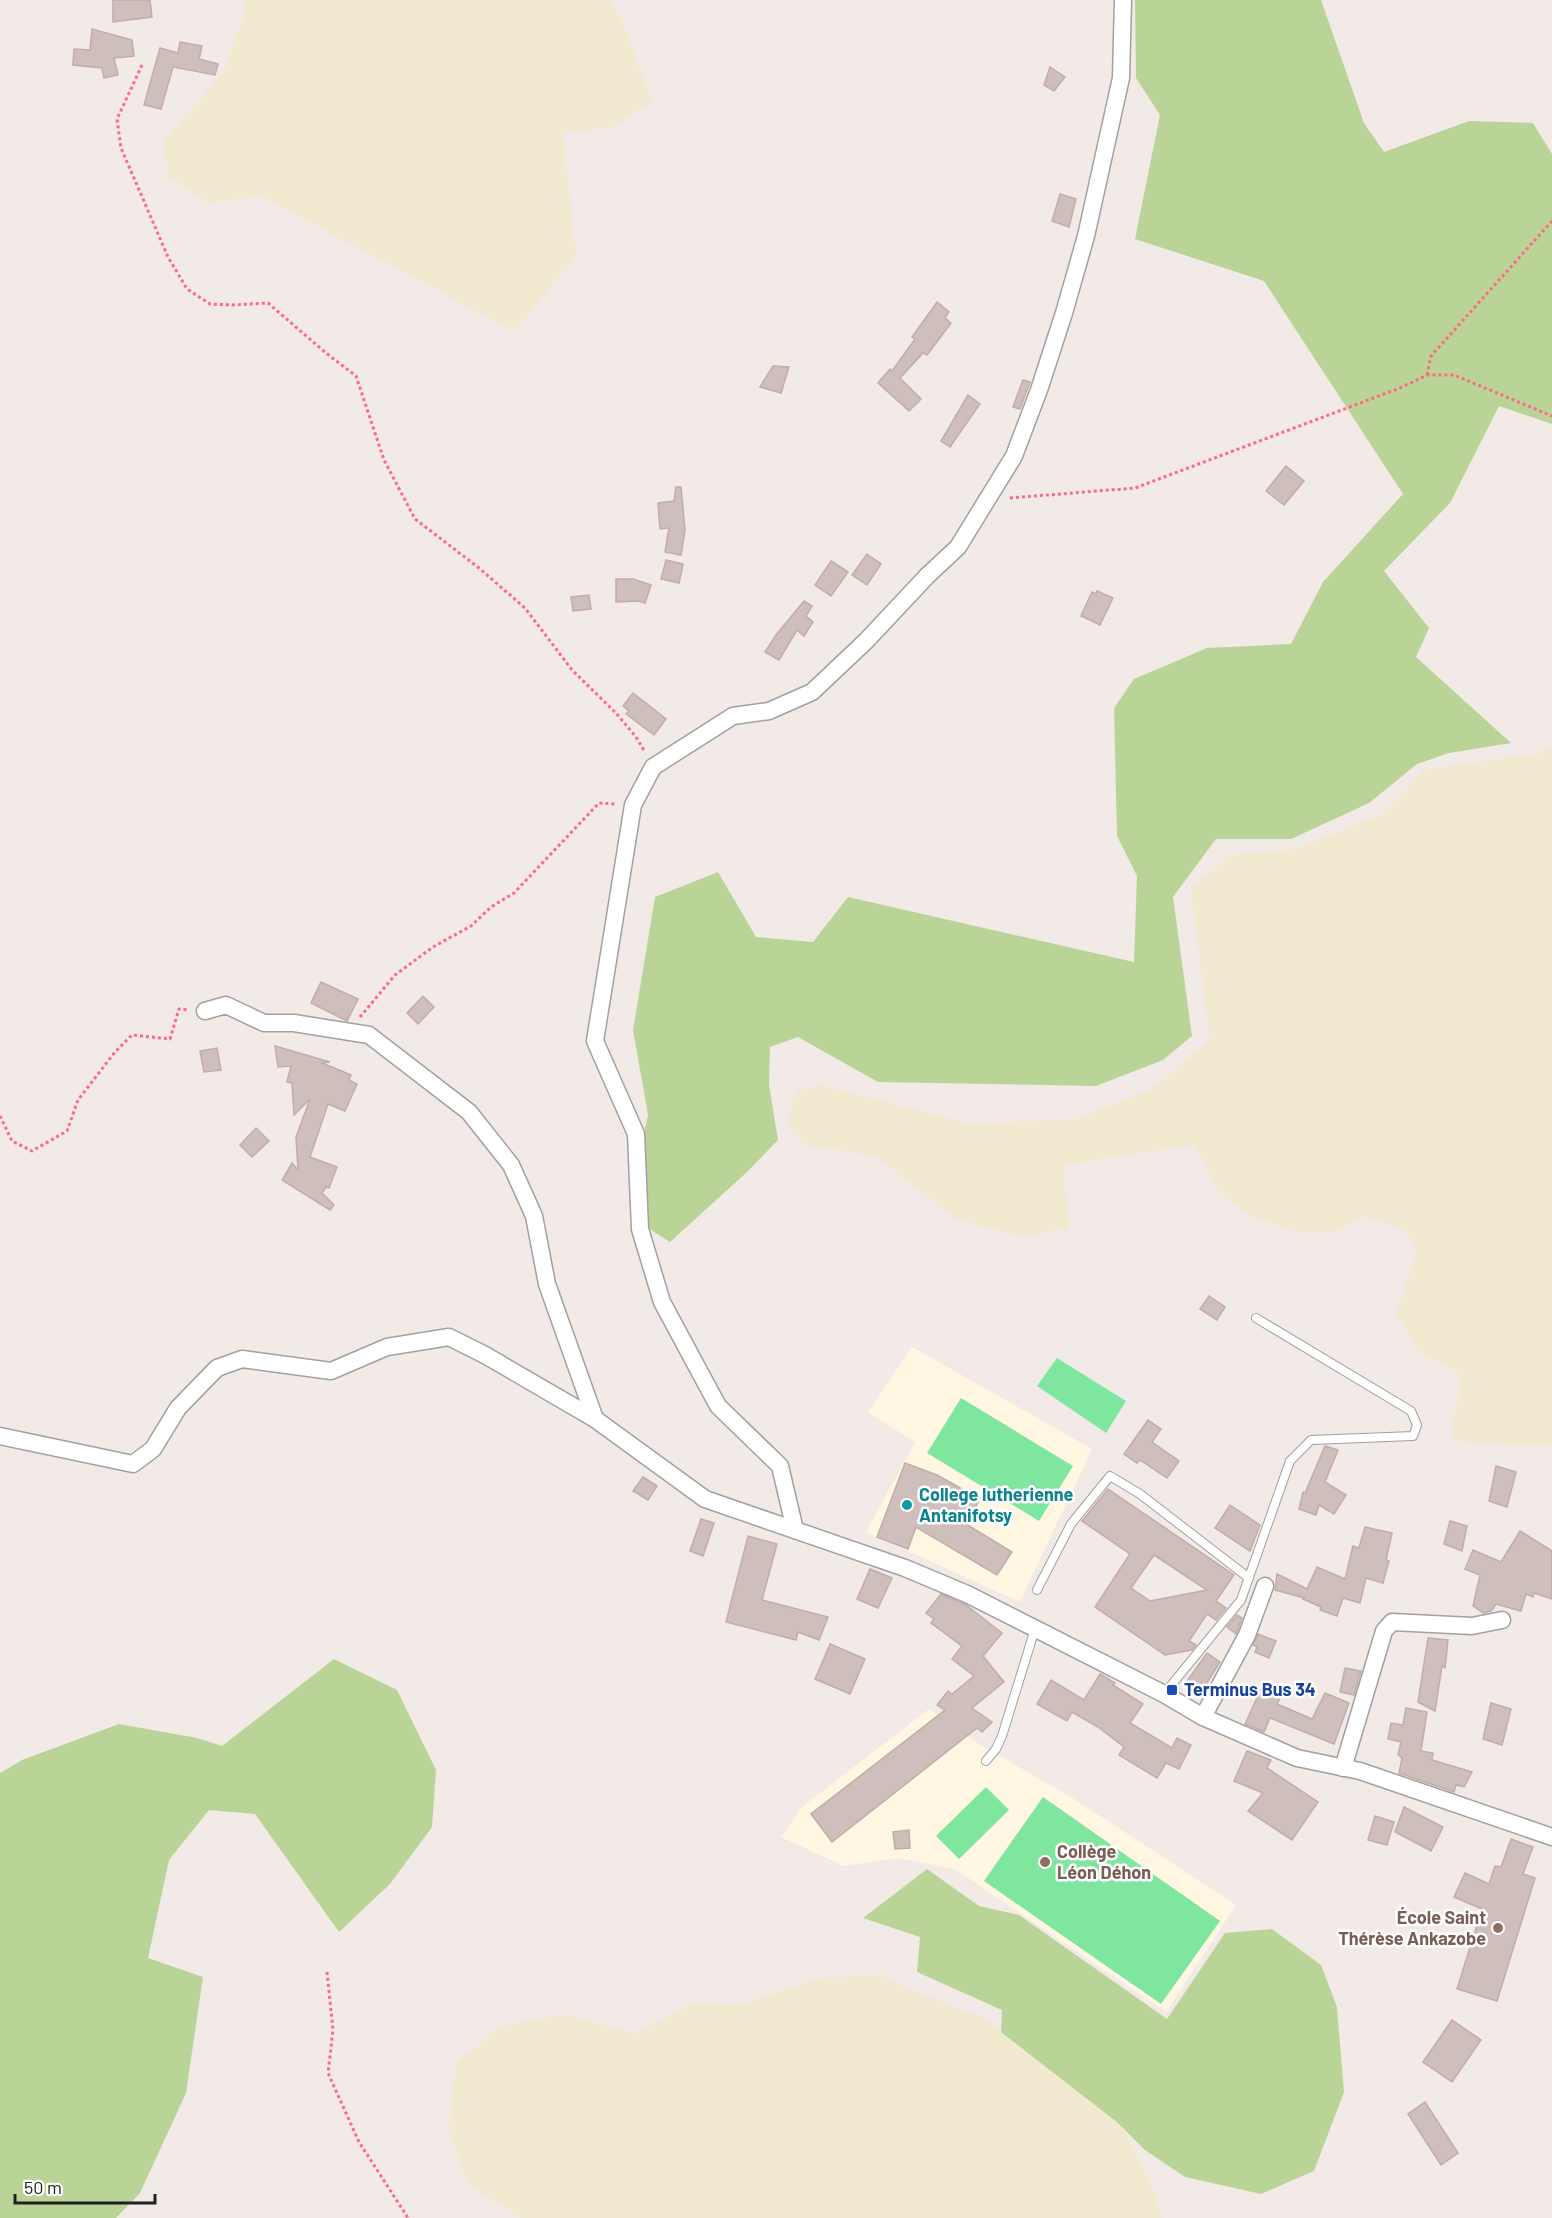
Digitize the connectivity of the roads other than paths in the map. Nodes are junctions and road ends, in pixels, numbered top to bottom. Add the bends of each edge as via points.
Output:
1 (1123, 0) edge
2 (205, 1011) road end
3 (1256, 1318) dead end
4 (595, 1419) junction
5 (0, 1436) edge
6 (795, 1530) junction
7 (1249, 1578) junction
8 (1265, 1586) dead end
9 (1037, 1590) dead end
10 (1502, 1620) dead end
11 (1035, 1629) junction
12 (1164, 1694) junction
13 (1203, 1717) junction
14 (986, 1761) dead end
15 (1343, 1768) junction
16 (1552, 1837) edge

1 - 6 street via 1121,78 1086,236 1039,390 1014,456 958,547 812,692 769,711 733,716 653,767 633,805 595,1041 636,1134 640,1229 662,1302 718,1406 780,1466
2 - 4 street via 226,1005 264,1023 294,1023 369,1035 469,1112 511,1165 534,1215 547,1284
3 - 7 lane via 1411,1411 1417,1425 1413,1436 1311,1440 1290,1461
4 - 5 street via 449,1337 387,1347 331,1371 242,1359 217,1368 178,1408 153,1449 133,1464
4 - 6 street via 705,1499
6 - 11 street via 905,1568
7 - 9 lane via 1140,1494 1110,1476 1071,1524
7 - 12 lane via 1242,1600
8 - 13 street via 1247,1635
10 - 15 street via 1472,1626 1392,1622 1384,1631
11 - 12 street
11 - 14 lane via 1002,1736
12 - 13 street
13 - 15 street via 1297,1758
15 - 16 street

